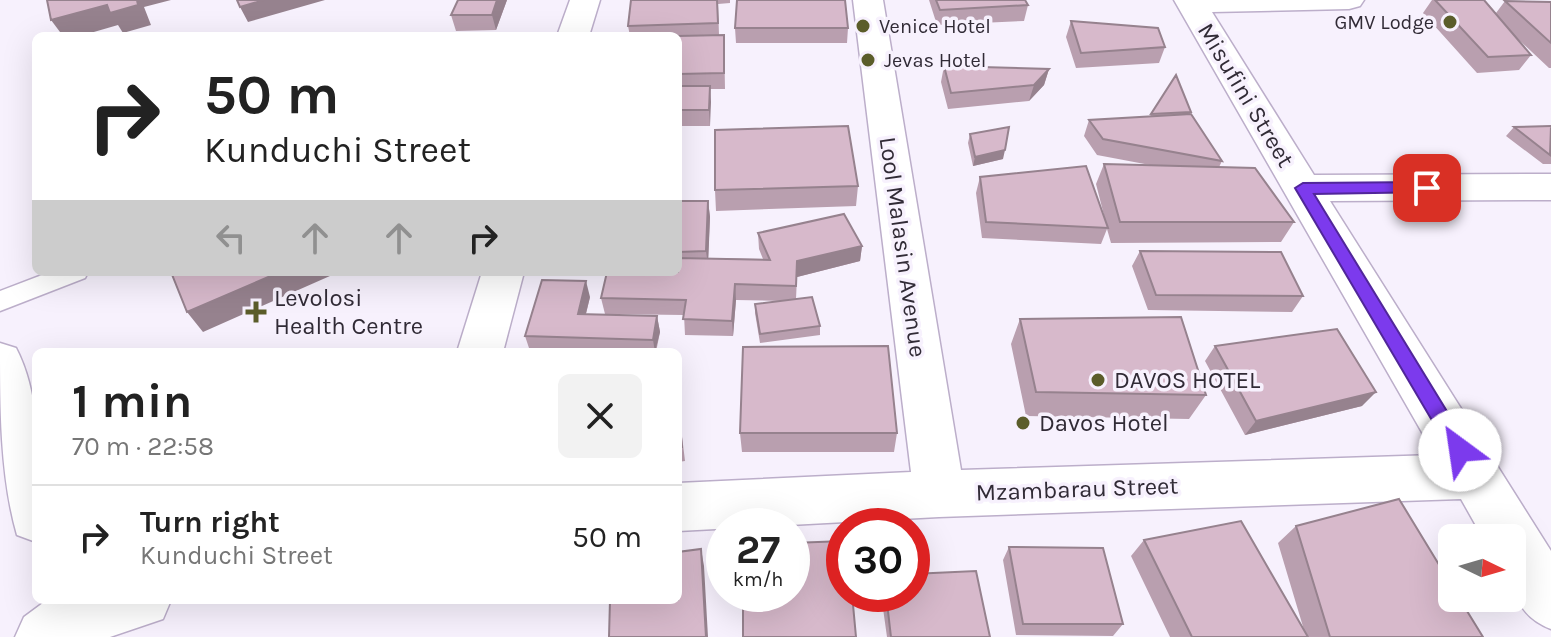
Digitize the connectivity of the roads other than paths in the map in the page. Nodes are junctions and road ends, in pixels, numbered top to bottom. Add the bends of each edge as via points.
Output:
1 (585, 0) edge
2 (868, 0) edge
3 (1349, 0) edge
4 (1190, 2) edge
5 (574, 32) edge
6 (1551, 187) edge
7 (1303, 188) junction
8 (66, 276) edge
9 (502, 276) edge
10 (0, 301) edge
11 (481, 348) edge
12 (0, 361) edge
13 (1475, 476) junction
14 (939, 494) junction
15 (32, 501) edge
16 (682, 507) edge
17 (1551, 602) edge
18 (128, 604) edge
19 (56, 624) edge

1 - 5 street
2 - 14 street, Lool Malasin Avenue
3 - 4 street
4 - 7 street, Misufini Street
6 - 7 street
7 - 13 street, Misufini Street
8 - 10 lane
9 - 11 street
12 - 15 street
13 - 14 street, Mzambarau Street
13 - 17 street, Misufini Street
14 - 16 street, Mzambarau Street
18 - 19 street

